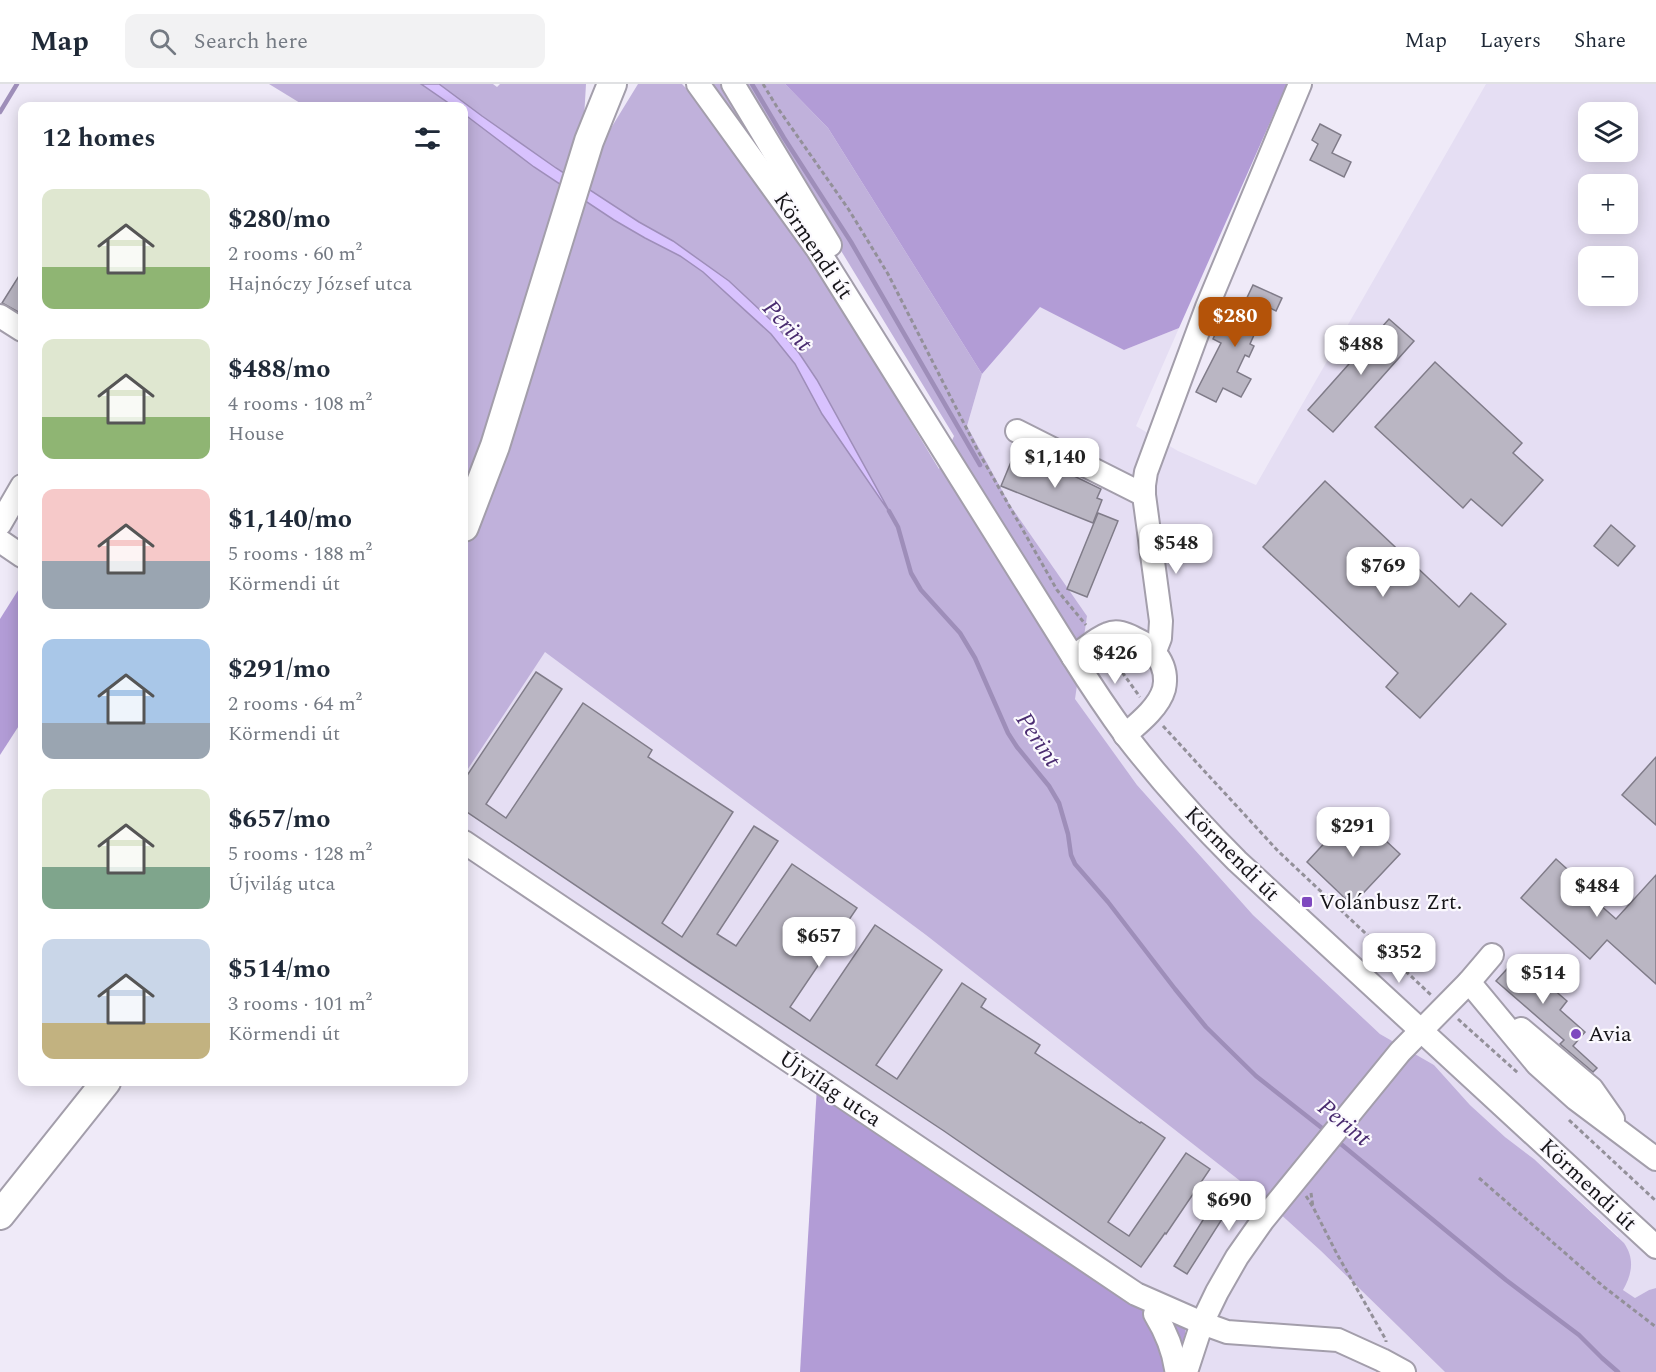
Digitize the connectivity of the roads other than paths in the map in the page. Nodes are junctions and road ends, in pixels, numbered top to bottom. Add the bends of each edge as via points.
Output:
1 (591, 84) edge
2 (612, 84) edge
3 (698, 84) edge
4 (733, 84) edge
5 (1300, 84) edge
6 (589, 141) junction
7 (0, 316) edge
8 (18, 327) edge
9 (921, 413) junction
10 (1017, 431) dead end
11 (18, 493) edge
12 (1144, 495) junction
13 (468, 517) edge
14 (0, 525) edge
15 (0, 541) edge
16 (18, 553) edge
17 (1155, 651) junction
18 (1073, 657) junction
19 (1125, 735) junction
20 (468, 845) edge
21 (1492, 955) dead end
22 (1475, 988) junction
23 (1421, 1031) junction
24 (103, 1086) edge
25 (1656, 1159) edge
26 (0, 1215) edge
27 (1656, 1247) edge
28 (1155, 1314) dead end
29 (1202, 1323) junction
30 (1181, 1371) edge
31 (1404, 1372) edge

1 - 6 main road
2 - 6 main road
3 - 9 street, Körmendi út via 818,250
4 - 9 street, Körmendi út via 837,257
5 - 12 street via 1207,307 1153,452 1143,485
6 - 13 main road via 495,446
7 - 8 street
9 - 18 street, Körmendi út
10 - 12 street
11 - 14 street
12 - 17 street via 1161,621
15 - 16 street
17 - 18 street via 1123,632 1108,634
17 - 19 street via 1163,667 1163,691 1150,712
18 - 19 street, Körmendi út
19 - 23 street, Körmendi út via 1237,861
20 - 29 street, Újvilág utca via 1136,1294
21 - 22 street
22 - 23 street
22 - 25 street via 1592,1089 1626,1137
23 - 27 street, Körmendi út
23 - 29 street via 1263,1220 1237,1257
24 - 26 main road
28 - 30 street
29 - 30 street
29 - 31 street, Újvilág utca via 1227,1332 1338,1341

